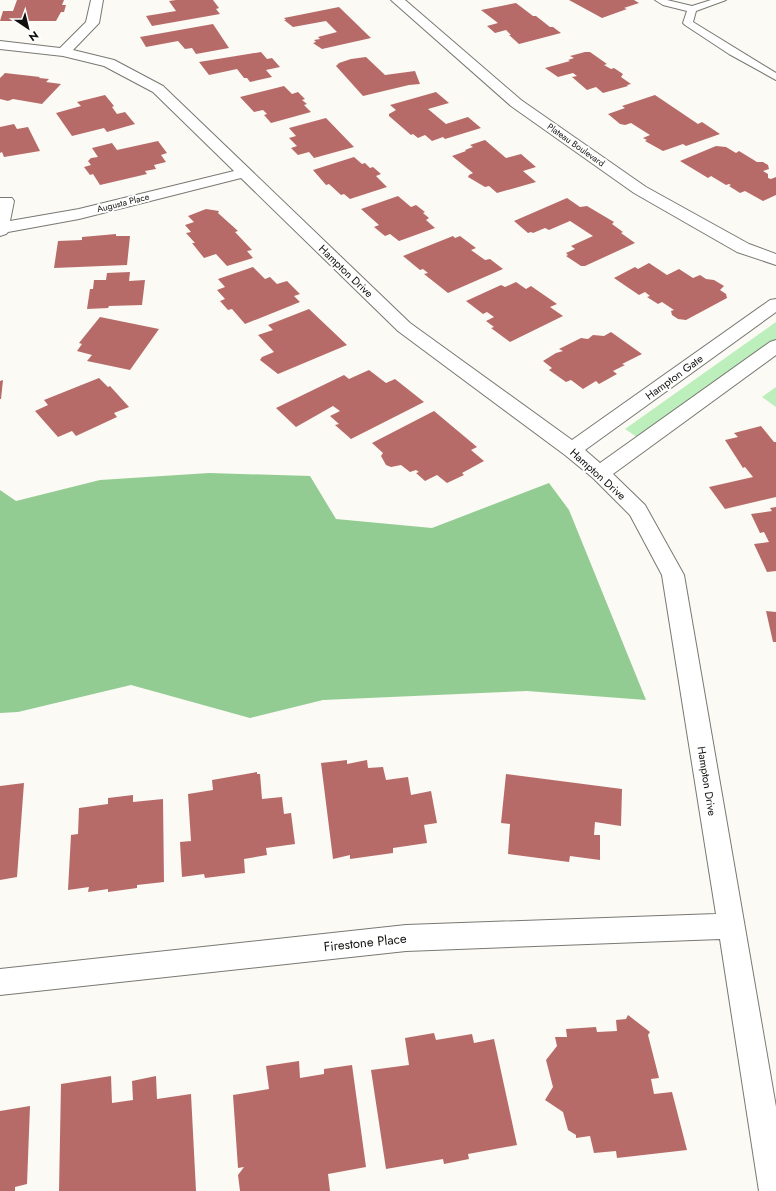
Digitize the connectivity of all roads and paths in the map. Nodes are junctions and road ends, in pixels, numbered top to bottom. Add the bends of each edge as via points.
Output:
1 (97, 0) edge
2 (397, 0) edge
3 (660, 0) edge
4 (721, 0) edge
5 (692, 9) junction
6 (0, 45) edge
7 (63, 52) junction
8 (776, 77) edge
9 (244, 172) junction
10 (6, 201) dead end
11 (1, 229) edge
12 (776, 260) edge
13 (776, 304) edge
14 (776, 346) edge
15 (572, 450) junction
16 (600, 473) junction
17 (731, 926) junction
18 (0, 982) edge
19 (775, 1191) edge

1 - 7 street via 92,23
2 - 12 street, Plateau Boulevard via 516,103 640,190 743,248
3 - 5 lane
4 - 5 lane
5 - 8 lane via 688,22
6 - 7 street, Hampton Drive
7 - 9 street, Hampton Drive via 109,63 158,89
9 - 11 street, Augusta Place via 79,214
9 - 15 street, Hampton Drive via 404,327
10 - 11 street, Augusta Place
13 - 15 street, Hampton Gate
14 - 16 street
15 - 16 street, Hampton Drive
16 - 17 street, Hampton Drive via 638,510 673,575
17 - 18 street, Firestone Place via 406,938
17 - 19 street, Hampton Drive

